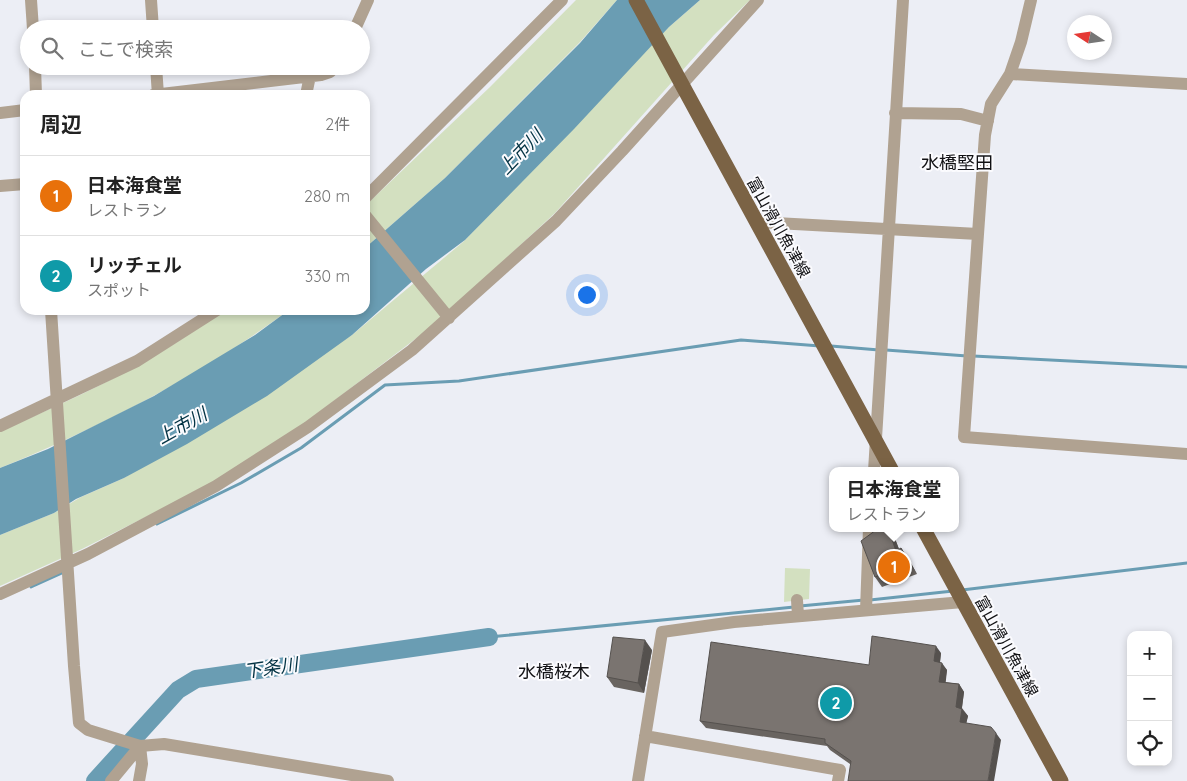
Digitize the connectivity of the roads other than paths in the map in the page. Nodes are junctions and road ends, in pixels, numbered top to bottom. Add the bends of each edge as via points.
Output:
1 (32, 0) edge
2 (151, 0) edge
3 (368, 0) edge
4 (562, 0) edge
5 (636, 0) edge
6 (758, 0) edge
7 (903, 0) edge
8 (1031, 0) edge
9 (33, 20) edge
10 (152, 20) edge
11 (359, 20) edge
12 (1010, 74) junction
13 (35, 75) edge
14 (157, 75) edge
15 (315, 75) edge
16 (310, 76) junction
17 (678, 78) junction
18 (1187, 84) edge
19 (36, 90) edge
20 (158, 90) edge
21 (198, 90) edge
22 (307, 90) edge
23 (20, 111) edge
24 (0, 113) edge
25 (895, 113) junction
26 (988, 121) junction
27 (20, 184) edge
28 (0, 186) edge
29 (370, 193) edge
30 (370, 221) edge
31 (756, 222) junction
32 (888, 230) junction
33 (978, 234) junction
34 (51, 315) edge
35 (209, 315) edge
36 (449, 318) junction
37 (57, 403) junction
38 (0, 426) edge
39 (876, 441) junction
40 (1187, 454) edge
41 (874, 467) edge
42 (890, 467) edge
43 (869, 532) edge
44 (925, 532) edge
45 (67, 563) junction
46 (0, 594) edge
47 (958, 594) junction
48 (798, 600) dead end
49 (865, 608) junction
50 (798, 616) junction
51 (645, 736) junction
52 (140, 746) junction
53 (111, 781) edge
54 (139, 781) edge
55 (388, 781) edge
56 (638, 781) edge
57 (838, 781) edge
58 (1061, 781) edge

1 - 9 street
2 - 10 street
3 - 11 street
4 - 29 street
5 - 17 main road, 富山滑川魚津線
6 - 17 street
7 - 25 street
8 - 12 street
12 - 18 street
12 - 26 street via 991,104
13 - 19 street
14 - 20 street
15 - 16 street
16 - 21 street
16 - 22 street
17 - 31 main road, 富山滑川魚津線
17 - 36 street via 556,221
23 - 24 street
25 - 26 street via 961,114
25 - 32 street
26 - 33 street
27 - 28 street
30 - 36 street
31 - 32 street
31 - 39 main road, 富山滑川魚津線
32 - 33 street
32 - 39 street
33 - 40 street via 964,437
34 - 37 street
35 - 37 street via 137,361
36 - 45 street via 412,350 308,427 216,486
37 - 38 street
37 - 45 street
39 - 41 street
39 - 42 main road, 富山滑川魚津線
43 - 49 street
44 - 47 main road, 富山滑川魚津線
45 - 46 street
45 - 52 street via 80,723 88,730
47 - 49 street
47 - 58 main road, 富山滑川魚津線
48 - 50 street
49 - 50 street
50 - 51 street via 662,632
51 - 56 street
51 - 57 street via 840,770
52 - 53 street
52 - 54 street via 142,764
52 - 55 street via 164,744

